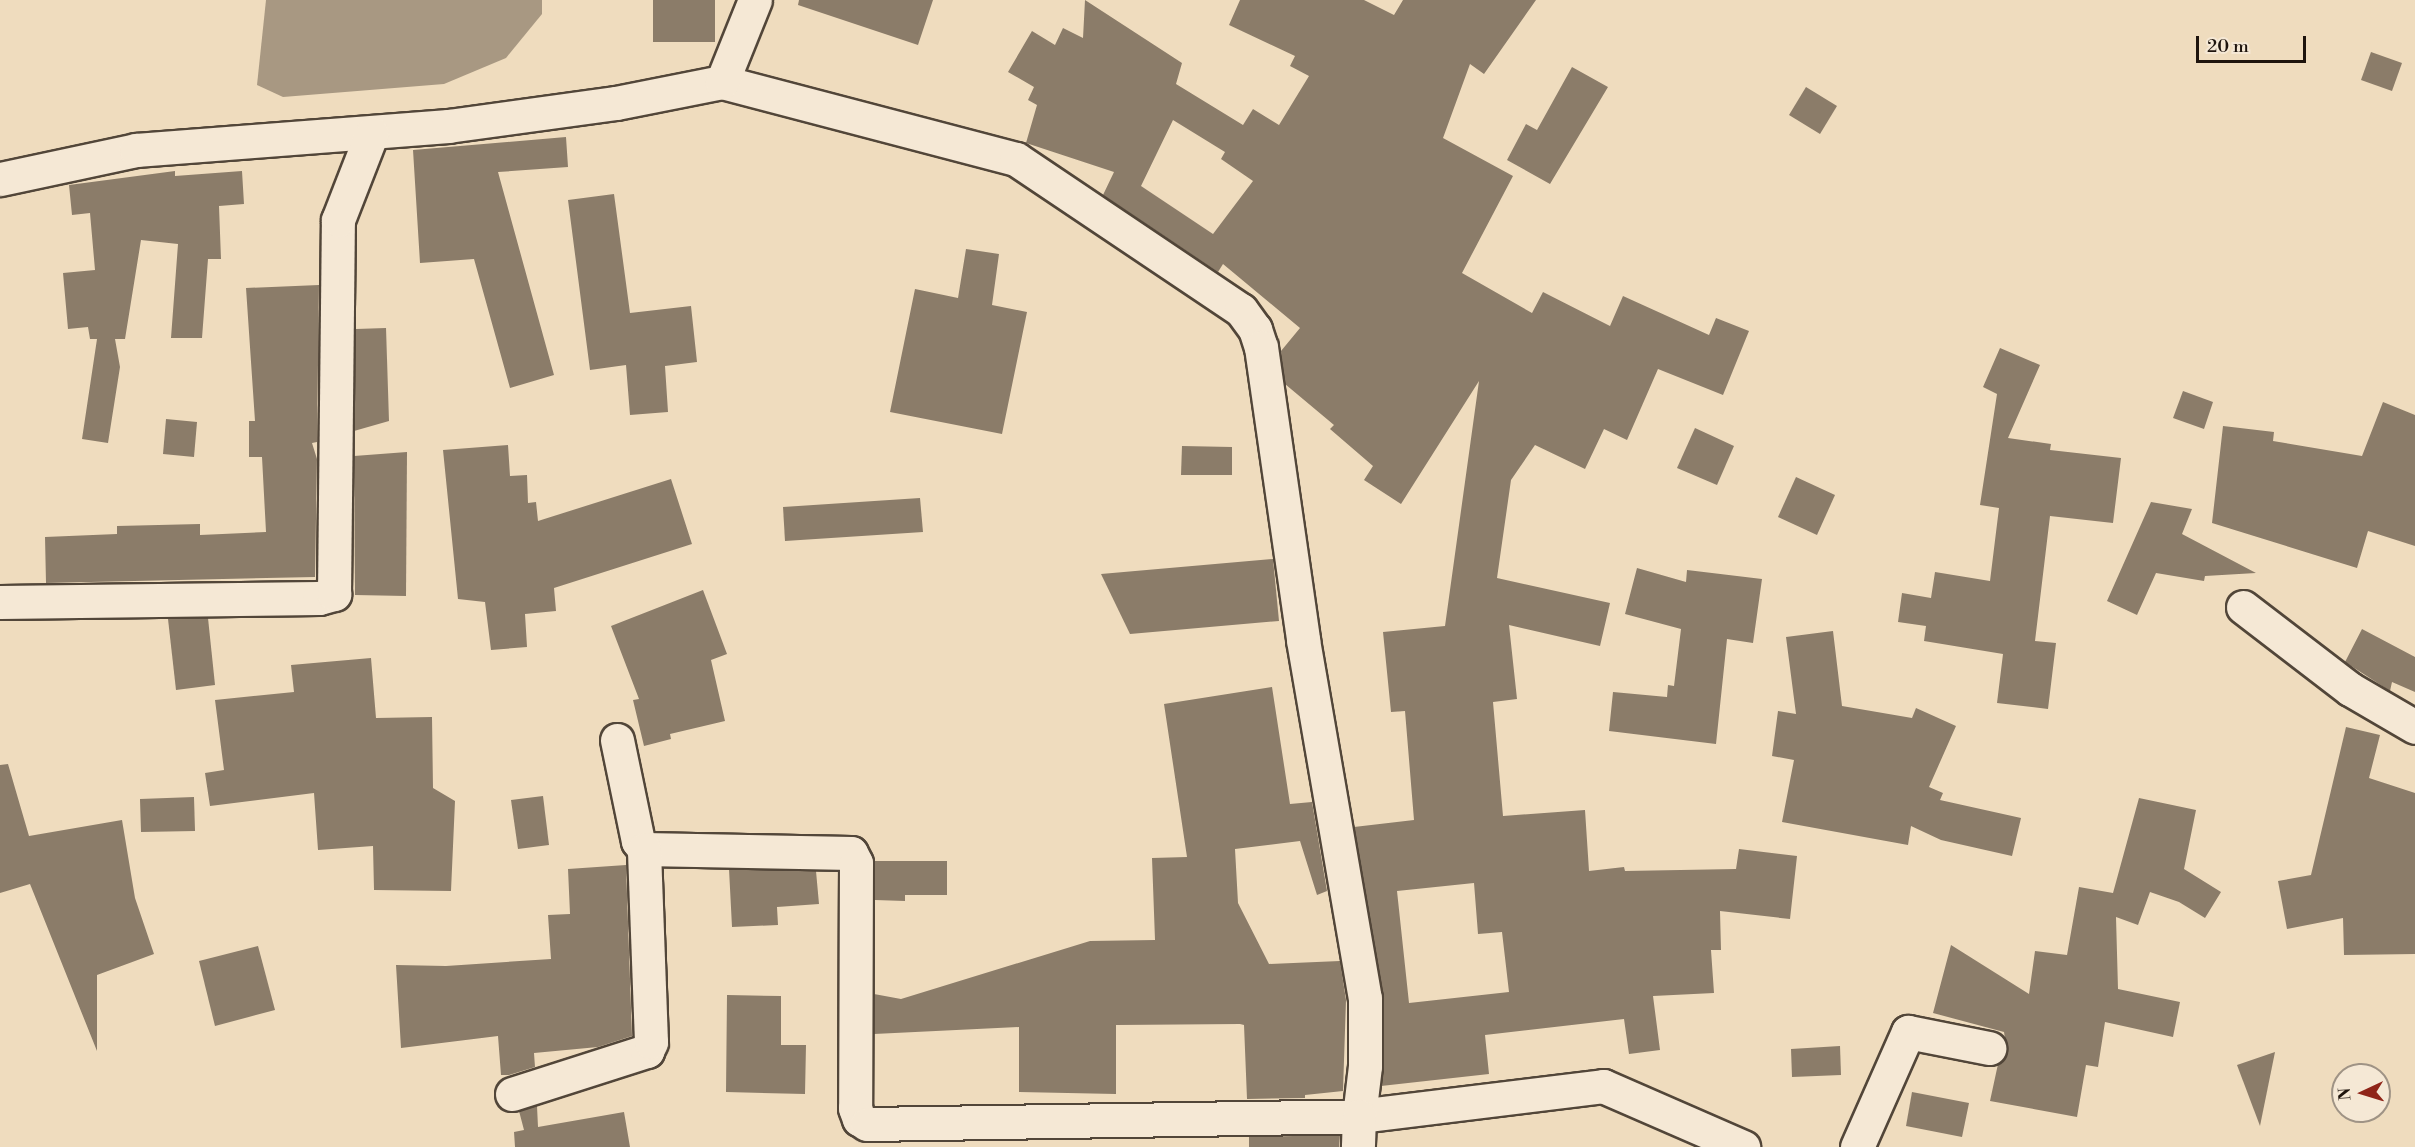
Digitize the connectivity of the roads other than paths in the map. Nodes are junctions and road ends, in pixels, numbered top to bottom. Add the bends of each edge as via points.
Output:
1 (755, 0) edge
2 (722, 82) junction
3 (372, 133) junction
4 (0, 179) edge
5 (0, 602) edge
6 (2243, 607) dead end
7 (2415, 727) edge
8 (617, 740) dead end
9 (644, 849) junction
10 (1989, 1048) dead end
11 (512, 1094) dead end
12 (1358, 1131) edge
13 (1743, 1147) edge
14 (1857, 1147) edge

1 - 2 street
2 - 3 street via 616,103
2 - 12 street via 1016,159 1241,310 1255,329 1261,347 1303,640 1365,998 1365,1066
3 - 4 street via 136,150
3 - 5 street via 338,220 334,594 308,598
6 - 7 street via 2350,689
8 - 9 street via 638,840
9 - 11 street via 651,1042 647,1051
9 - 12 street via 851,853 856,863 855,1108 859,1119 867,1124
10 - 14 street via 1908,1032
12 - 13 street via 1603,1086

